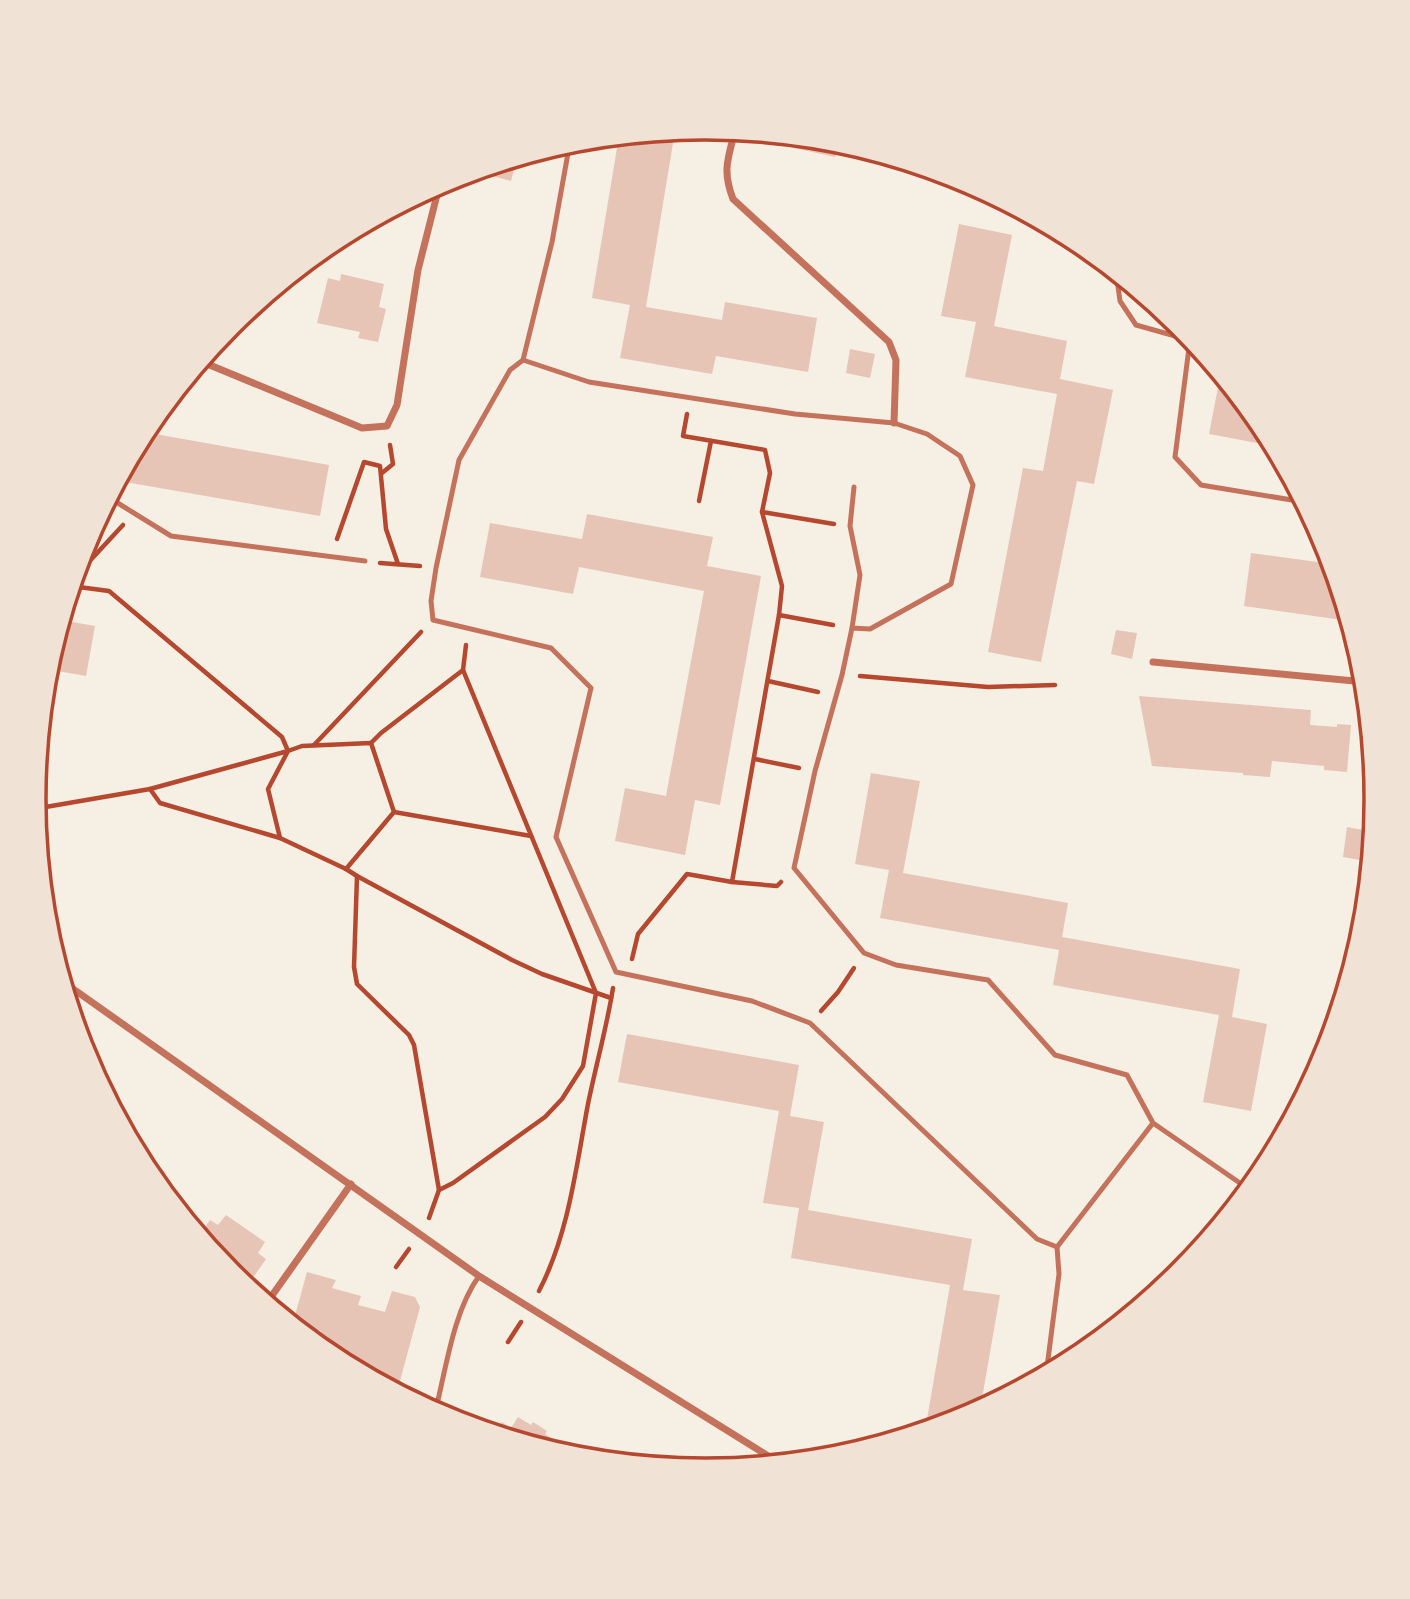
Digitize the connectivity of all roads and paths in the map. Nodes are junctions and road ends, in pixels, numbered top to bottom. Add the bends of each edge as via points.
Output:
1 (733, 141) edge
2 (568, 155) edge
3 (436, 198) edge
4 (1118, 286) edge
5 (1174, 336) edge
6 (1190, 353) edge
7 (523, 360) junction
8 (209, 365) edge
9 (690, 397) junction
10 (894, 423) junction
11 (387, 426) junction
12 (711, 441) junction
13 (381, 473) junction
14 (855, 487) dead end
15 (1292, 500) edge
16 (699, 501) dead end
17 (117, 503) edge
18 (762, 512) junction
19 (135, 513) junction
20 (850, 526) junction
21 (331, 556) junction
22 (91, 560) edge
23 (365, 561) dead end
24 (387, 564) dead end
25 (398, 564) junction
26 (436, 568) junction
27 (80, 587) edge
28 (779, 615) junction
29 (433, 620) junction
30 (468, 628) junction
31 (852, 628) junction
32 (1153, 662) dead end
33 (463, 670) junction
34 (842, 675) junction
35 (768, 681) junction
36 (1354, 681) edge
37 (1055, 685) dead end
38 (835, 696) junction
39 (372, 743) junction
40 (313, 746) junction
41 (288, 751) junction
42 (755, 759) junction
43 (815, 771) junction
44 (150, 789) junction
45 (46, 807) edge
46 (394, 812) junction
47 (531, 836) junction
48 (280, 838) junction
49 (794, 868) junction
50 (346, 869) junction
51 (357, 876) junction
52 (732, 882) junction
53 (864, 953) junction
54 (615, 972) junction
55 (74, 989) edge
56 (596, 993) junction
57 (611, 998) junction
58 (829, 1003) dead end
59 (1153, 1123) junction
60 (1241, 1183) edge
61 (351, 1184) junction
62 (439, 1189) junction
63 (421, 1233) junction
64 (1056, 1247) junction
65 (396, 1268) dead end
66 (479, 1276) junction
67 (272, 1296) edge
68 (530, 1309) junction
69 (508, 1342) dead end
70 (1048, 1363) edge
71 (438, 1402) edge
72 (768, 1456) edge

1 - 10 street via 726,181 733,199 889,342 896,360
2 - 7 lane
3 - 11 street via 418,270 397,405
4 - 5 lane via 1120,301 1136,325
6 - 15 lane via 1175,457 1200,485
7 - 9 lane via 589,382
7 - 26 lane via 510,370 459,460
8 - 11 street via 362,428
9 - 10 lane via 795,414
9 - 12 path via 683,436
10 - 31 lane via 927,434 960,456 972,485 951,584 870,629
11 - 13 path via 393,464
12 - 16 path
12 - 18 path via 765,450 770,473
13 - 21 path via 380,466 364,462
13 - 25 path via 386,529
14 - 20 lane
17 - 19 lane
18 - 20 path
18 - 28 path via 782,586
19 - 21 lane via 171,536
19 - 22 path
20 - 31 lane via 860,575
21 - 23 lane
24 - 25 path
25 - 26 path
26 - 29 lane
27 - 41 path via 110,591 282,737
28 - 31 path
28 - 35 path
29 - 30 lane
29 - 40 path
30 - 33 path
30 - 54 lane via 551,648 591,688 556,837
31 - 34 lane
32 - 36 street
33 - 39 path
33 - 47 path
34 - 37 path via 988,687
34 - 38 lane
35 - 38 path
35 - 42 path
38 - 43 lane
39 - 40 path
39 - 46 path
40 - 41 path
41 - 44 path
41 - 48 path via 268,789
42 - 43 path
42 - 52 path
43 - 49 lane
44 - 45 path
44 - 48 path via 160,803
46 - 47 path
46 - 50 path
47 - 56 path
48 - 50 path
49 - 52 path via 777,886
49 - 53 lane
50 - 51 path
51 - 56 path via 512,960
51 - 62 path via 357,984 414,1045
52 - 54 path via 687,874 638,933 632,960
53 - 58 path
53 - 59 lane via 896,965 988,980 1055,1055 1127,1075
54 - 57 path
54 - 64 lane via 752,1001 810,1023 1037,1239
55 - 61 street
56 - 57 path
56 - 62 path via 583,1066 562,1099 545,1117
57 - 68 path via 576,1179 553,1265
59 - 60 lane
59 - 64 lane
61 - 63 street
61 - 67 street
62 - 63 path
63 - 65 path
63 - 66 street
64 - 70 lane via 1059,1274
66 - 68 street
66 - 71 lane via 460,1312
68 - 69 path
68 - 72 street

